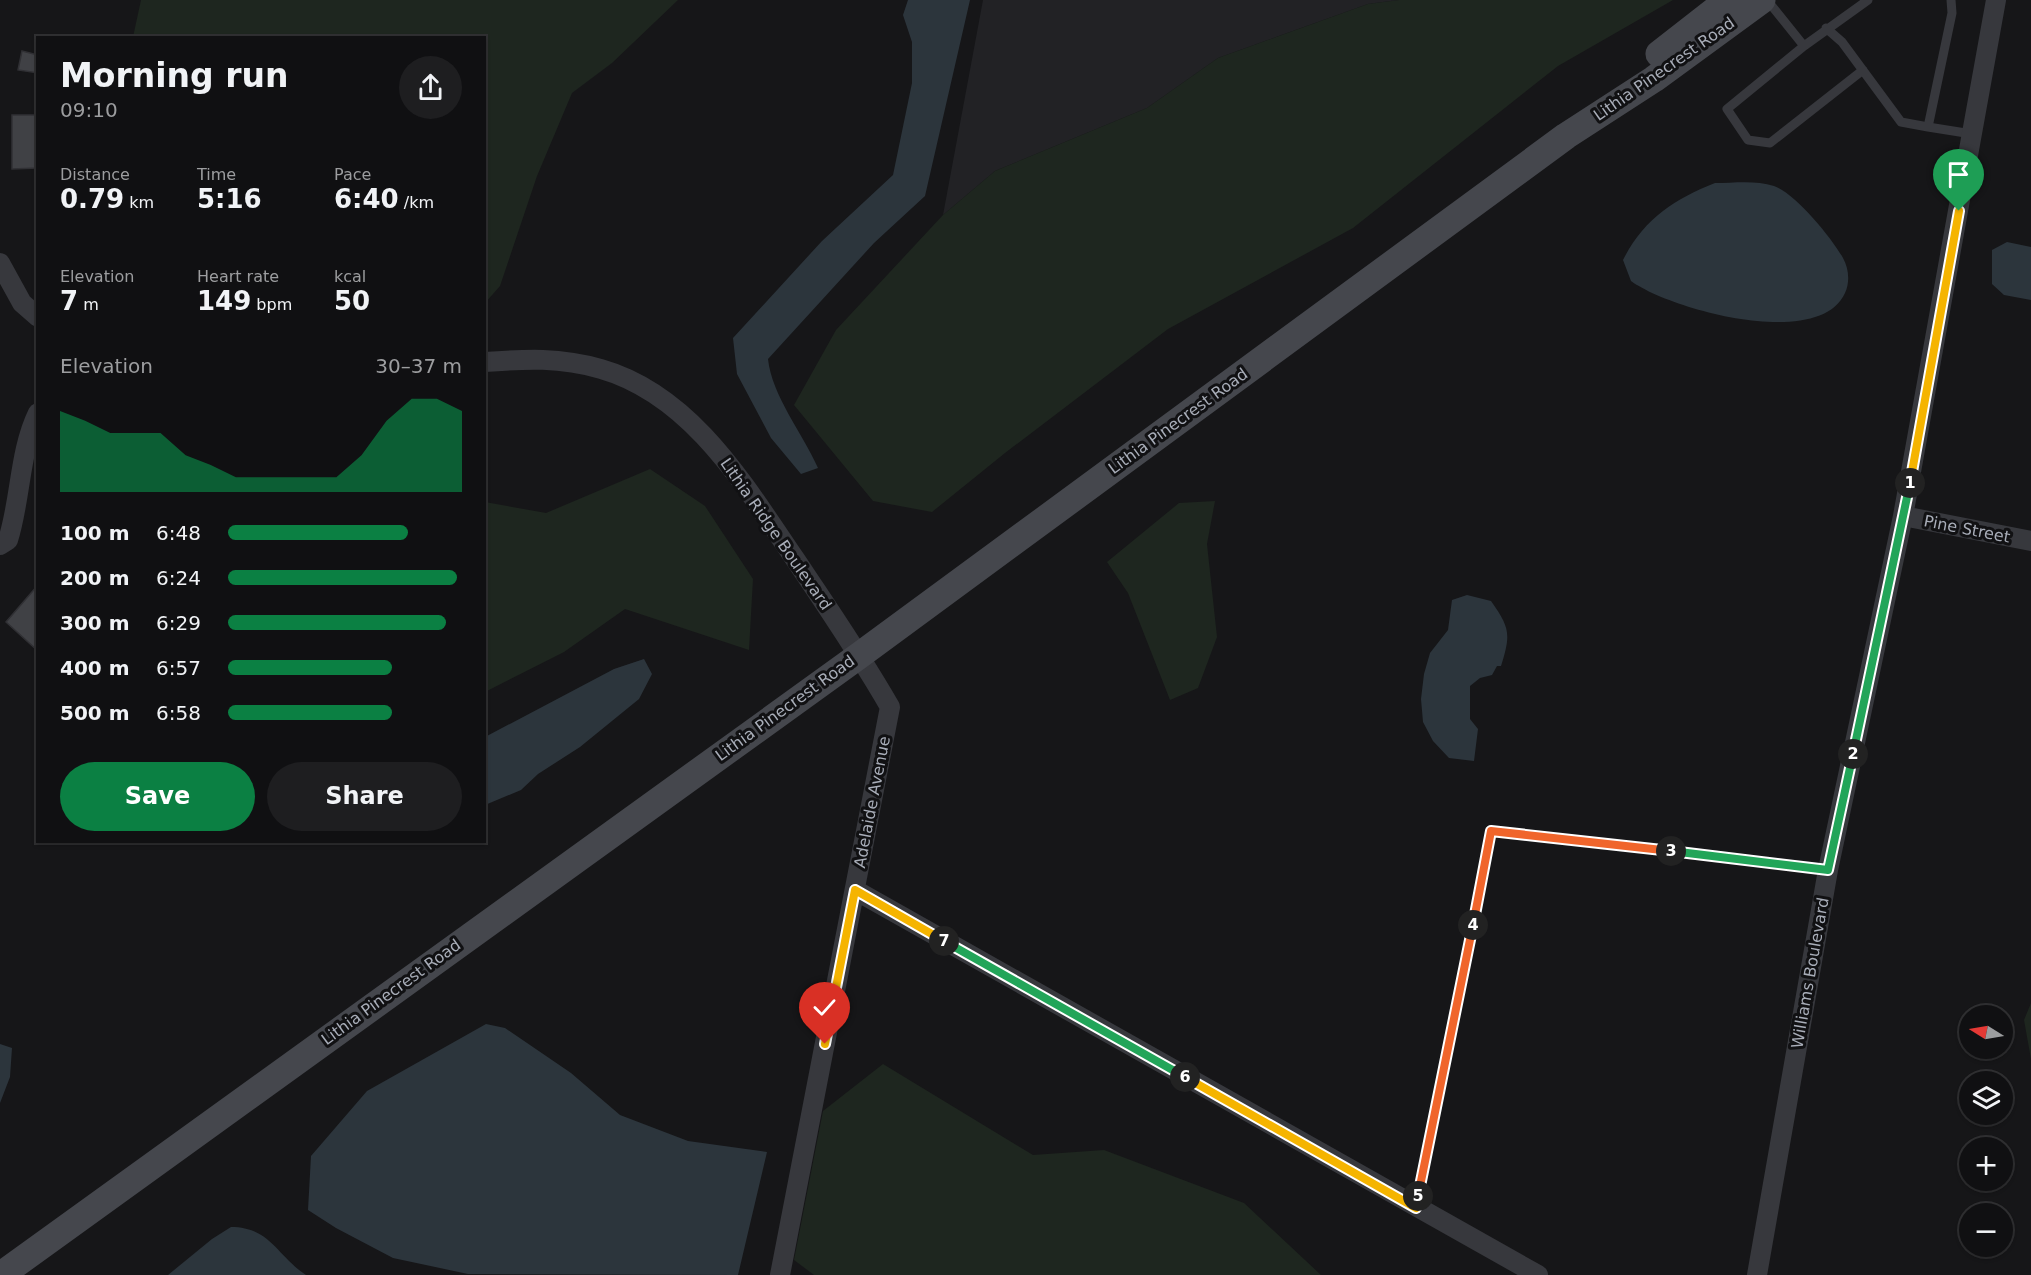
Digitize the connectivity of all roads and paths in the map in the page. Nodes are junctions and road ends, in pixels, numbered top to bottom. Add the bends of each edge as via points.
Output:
1 (1728, 0) edge
2 (1762, 0) edge
3 (1767, 0) edge
4 (1868, 0) edge
5 (1951, 0) edge
6 (1996, 0) edge
7 (1826, 28) junction
8 (1804, 46) junction
9 (1863, 70) junction
10 (1928, 127) junction
11 (1972, 134) junction
12 (1566, 136) junction
13 (0, 263) edge
14 (36, 315) edge
15 (486, 362) edge
16 (36, 417) edge
17 (1904, 516) junction
18 (2031, 541) edge
19 (0, 545) edge
20 (860, 654) junction
21 (1828, 870) junction
22 (855, 890) junction
23 (1416, 1208) junction
24 (1, 1275) edge
25 (780, 1275) edge
26 (1538, 1275) edge
27 (1757, 1275) edge

1 - 12 main road, Lithia Pinecrest Road
2 - 12 main road, Lithia Pinecrest Road via 1654,79
3 - 8 lane
4 - 7 lane
5 - 10 lane via 1952,13
6 - 11 street, Williams Boulevard
7 - 8 lane
7 - 9 lane
8 - 9 lane via 1727,109 1748,140 1770,143
9 - 10 lane via 1901,122
10 - 11 lane
11 - 17 street, Williams Boulevard
12 - 20 main road, Lithia Pinecrest Road
13 - 14 street via 22,303
15 - 20 street, Lithia Ridge Boulevard via 544,358 602,369 646,389 687,418 734,470
16 - 19 street via 17,513 8,540
17 - 18 street, Pine Street
17 - 21 street, Williams Boulevard
20 - 22 street, Adelaide Avenue via 890,707
20 - 24 main road, Lithia Pinecrest Road
21 - 23 path via 1491,831
21 - 27 street, Williams Boulevard
22 - 23 street
22 - 25 street, Adelaide Avenue
23 - 26 street

